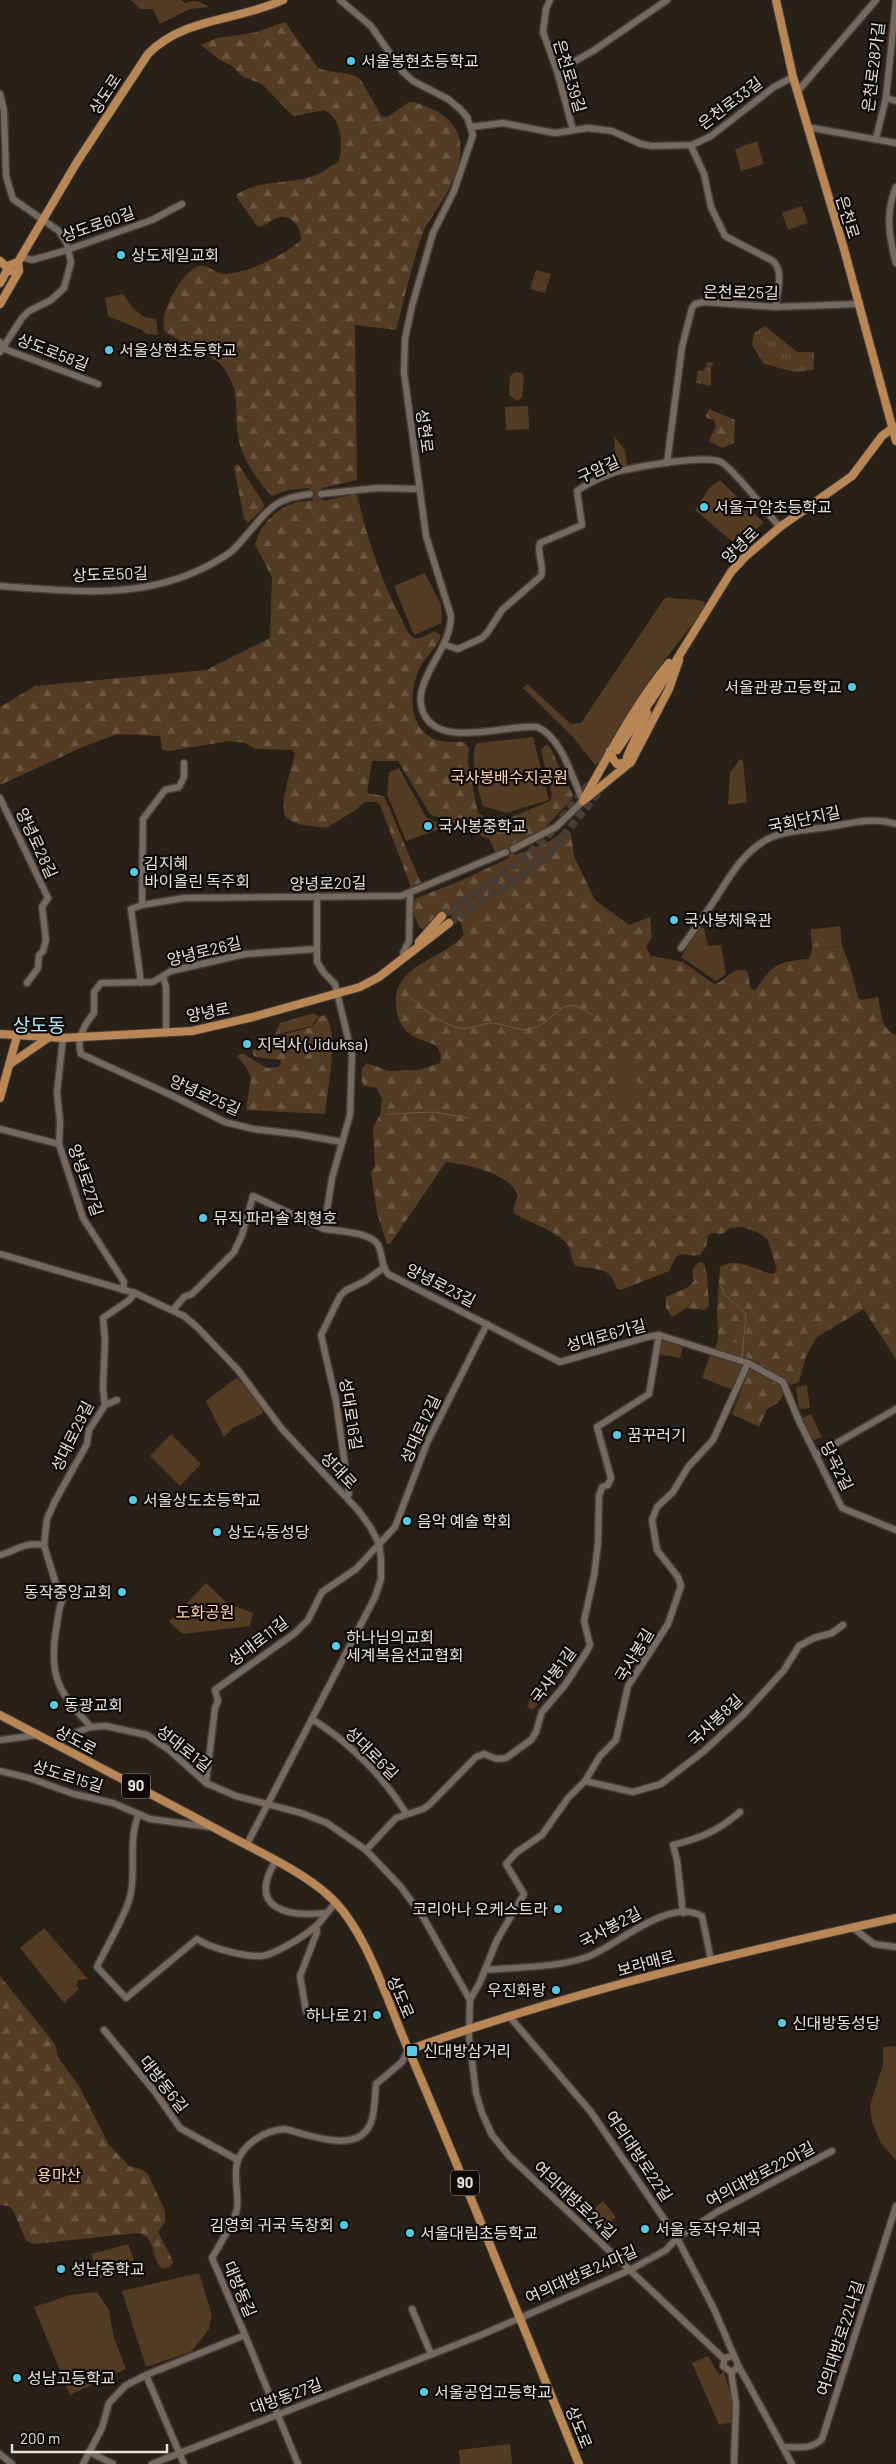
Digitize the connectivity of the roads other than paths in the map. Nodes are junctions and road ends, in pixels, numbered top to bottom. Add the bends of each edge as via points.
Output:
1 (283, 0) edge
2 (340, 0) edge
3 (550, 0) edge
4 (667, 0) edge
5 (776, 0) edge
6 (876, 0) edge
7 (896, 0) edge
8 (557, 71) junction
9 (793, 77) junction
10 (797, 92) junction
11 (0, 94) edge
12 (886, 98) junction
13 (896, 101) edge
14 (475, 126) junction
15 (807, 127) junction
16 (573, 130) junction
17 (876, 138) junction
18 (896, 143) edge
19 (691, 146) junction
20 (896, 187) edge
21 (182, 204) dead end
22 (893, 206) edge
23 (42, 218) junction
24 (69, 249) junction
25 (19, 260) junction
26 (0, 261) edge
27 (896, 263) edge
28 (8, 269) junction
29 (17, 275) junction
30 (0, 283) edge
31 (0, 304) edge
32 (858, 304) junction
33 (776, 307) junction
34 (1, 347) edge
35 (98, 384) dead end
36 (894, 427) edge
37 (896, 441) edge
38 (667, 463) junction
39 (419, 489) junction
40 (310, 494) dead end
41 (321, 494) dead end
42 (780, 527) junction
43 (0, 586) edge
44 (685, 644) junction
45 (445, 645) junction
46 (656, 693) junction
47 (614, 750) junction
48 (629, 759) junction
49 (184, 763) dead end
50 (0, 798) edge
51 (582, 801) junction
52 (896, 824) edge
53 (513, 849) dead end
54 (506, 852) dead end
55 (410, 893) junction
56 (317, 896) junction
57 (142, 905) junction
58 (442, 916) tunnel mouth
59 (449, 923) tunnel mouth
60 (681, 948) dead end
61 (316, 949) junction
62 (406, 955) junction
63 (164, 976) junction
64 (27, 983) dead end
65 (141, 984) junction
66 (338, 994) junction
67 (166, 1033) junction
68 (0, 1034) edge
69 (17, 1036) junction
70 (81, 1037) junction
71 (48, 1038) junction
72 (63, 1038) junction
73 (10, 1064) junction
74 (0, 1098) edge
75 (0, 1129) edge
76 (342, 1142) junction
77 (59, 1144) junction
78 (324, 1229) junction
79 (0, 1254) edge
80 (383, 1268) junction
81 (123, 1290) junction
82 (135, 1293) junction
83 (173, 1310) junction
84 (487, 1324) junction
85 (659, 1336) junction
86 (560, 1362) joint
87 (748, 1363) junction
88 (116, 1400) dead end
89 (105, 1404) junction
90 (896, 1409) edge
91 (816, 1455) junction
92 (347, 1497) junction
93 (896, 1530) edge
94 (379, 1544) junction
95 (44, 1545) junction
96 (0, 1556) edge
97 (843, 1625) dead end
98 (0, 1715) edge
99 (312, 1719) junction
100 (91, 1727) junction
101 (37, 1734) junction
102 (0, 1740) edge
103 (57, 1745) junction
104 (0, 1771) edge
105 (585, 1782) junction
106 (206, 1783) junction
107 (268, 1806) junction
108 (740, 1812) dead end
109 (406, 1813) junction
110 (139, 1814) junction
111 (214, 1828) junction
112 (247, 1844) junction
113 (366, 1850) junction
114 (275, 1862) junction
115 (336, 1903) junction
116 (326, 1912) junction
117 (683, 1913) junction
118 (896, 1918) edge
119 (316, 1926) junction
120 (853, 1928) junction
121 (896, 1948) edge
122 (712, 1960) junction
123 (485, 1970) junction
124 (470, 2000) junction
125 (306, 2011) dead end
126 (509, 2016) junction
127 (471, 2027) junction
128 (104, 2030) dead end
129 (408, 2050) junction
130 (832, 2151) dead end
131 (238, 2160) junction
132 (896, 2206) edge
133 (677, 2238) junction
134 (630, 2270) junction
135 (412, 2309) dead end
136 (520, 2316) junction
137 (245, 2335) junction
138 (431, 2354) junction
139 (733, 2356) junction
140 (724, 2359) junction
141 (738, 2365) junction
142 (731, 2371) junction
143 (146, 2375) junction
144 (278, 2413) junction
145 (784, 2447) junction
146 (89, 2452) junction
147 (179, 2452) junction
148 (0, 2454) edge
149 (12, 2464) edge
150 (83, 2464) edge
151 (113, 2464) edge
152 (152, 2464) edge
153 (184, 2464) edge
154 (298, 2464) edge
155 (579, 2464) edge
156 (734, 2464) edge
157 (792, 2464) edge

1 - 23 main road, 상도로 via 268,7 198,24 155,46
2 - 14 street via 371,26 402,71 413,81 448,99
3 - 8 street, 은천로39길 via 542,32
4 - 8 street via 593,51
5 - 9 main road, 은천로
6 - 10 street
7 - 12 street, 은천로28가길
8 - 16 street, 은천로39길
9 - 10 main road, 은천로
9 - 19 street, 은천로33길 via 774,87 711,136
10 - 15 main road, 은천로
11 - 23 street via 4,111 6,176 11,191 14,199
12 - 13 street
12 - 17 street, 은천로28가길
14 - 16 street via 503,124 555,133
14 - 39 street, 성현로 via 454,191 433,233 405,339 404,372
15 - 17 street
15 - 32 main road, 은천로
16 - 19 street, 은천로33길 via 612,131 652,146
17 - 18 street
19 - 33 street via 704,174 711,207 724,236 778,266
20 - 22 street
21 - 24 street, 상도로60길 via 152,220
22 - 27 street via 890,238
23 - 24 street via 59,231
23 - 25 main road, 상도로
24 - 25 street, 상도로60길 via 32,260
24 - 34 street via 70,269 64,288 51,300 29,311
25 - 28 main road, 상도로
25 - 29 main road, 상도로
26 - 28 main road
28 - 29 main road
28 - 30 main road, 상도로
29 - 31 main road, 상도로
32 - 33 street, 은천로25길
32 - 36 main road, 은천로
33 - 38 street, 은천로25길 via 701,302 692,308 682,347
34 - 35 street, 상도로58길
36 - 37 main road, 은천로
36 - 42 main road, 양녕로 via 882,436 852,476
38 - 42 street, 구암길 via 707,459 720,462
38 - 45 street, 구암길 via 619,471 577,491 582,524 540,543 541,576 502,610 482,638 464,648
39 - 41 street via 378,488
39 - 45 street, 성현로 via 426,536 451,616
40 - 43 street, 상도로50길 via 271,506 231,553 172,582 126,591
42 - 44 main road, 양녕로 via 731,572
44 - 46 main road, 양녕로
44 - 47 main road via 655,681
44 - 48 main road via 669,689
45 - 51 street, 성현로 via 422,686 420,698 428,721 436,728 452,733 533,726 541,729 558,747
46 - 47 main road, 양녕로
46 - 48 main road, 양녕로
47 - 48 main road via 613,759 618,764 626,764
47 - 51 main road
48 - 51 main road
49 - 57 street via 184,777 179,787 165,790 143,819
50 - 64 street, 양녕로28길 via 48,898 42,906 46,940 39,955 38,968
51 - 53 street via 556,827
52 - 60 street, 국회단지길 via 877,820 853,823 780,835 764,841 749,852 730,874
54 - 55 street, 양녕로20길
55 - 56 street, 양녕로20길 via 401,896
55 - 62 street
56 - 57 street, 양녕로20길 via 184,898
56 - 61 street
57 - 65 street via 131,909
58 - 62 main road, 양녕로
59 - 62 main road, 양녕로
61 - 63 street, 양녕로26길 via 245,954 171,970
61 - 66 street via 317,962 335,984
62 - 66 main road, 양녕로 via 375,979
63 - 65 street, 양녕로26길
63 - 67 street
65 - 70 street, 양녕로26길 via 101,983 94,992 94,1013 84,1024
66 - 67 main road, 양녕로 via 223,1024
66 - 76 street via 352,1054 350,1116
67 - 70 main road, 양녕로
68 - 69 main road, 양녕로
69 - 71 main road, 양녕로
69 - 73 main road
70 - 72 main road, 양녕로
70 - 76 street, 양녕로25길 via 80,1054 225,1122
71 - 72 main road, 양녕로
71 - 73 main road
72 - 77 street, 양녕로27길 via 57,1092
73 - 74 main road
75 - 77 street
76 - 78 street
77 - 81 street, 양녕로27길 via 83,1218 124,1282
78 - 80 street, 양녕로23길 via 370,1237 380,1248
78 - 83 street, 양녕로23길 via 253,1196 234,1252
79 - 81 street, 성대로
80 - 84 street, 양녕로23길 via 388,1274
80 - 92 street, 성대로16길 via 340,1296 322,1334 336,1401
81 - 82 street, 성대로
82 - 83 street, 성대로
82 - 89 street, 성대로29길 via 103,1318
83 - 92 street, 성대로 via 197,1327 228,1359 282,1429
84 - 86 street, 양녕로23길
84 - 94 street, 성대로12길 via 427,1443 395,1527
85 - 86 street, 성대로6가길
85 - 87 street
85 - 109 street, 국사봉1길 via 649,1394 597,1427 611,1478 599,1496 598,1543 584,1621 590,1645 587,1651 542,1712 531,1740 506,1758 484,1754 476,1757 423,1809
87 - 91 street, 당곡2길 via 783,1382
87 - 105 street, 국사봉길 via 714,1440 657,1507 652,1520 657,1550 678,1577 681,1592 666,1627 628,1686 616,1740 600,1756
88 - 89 street
89 - 95 street, 성대로29길 via 88,1430 87,1444 47,1519
90 - 91 street
91 - 93 street, 당곡2길 via 842,1508
92 - 94 street, 성대로
94 - 99 street, 성대로 via 381,1579 375,1596
94 - 106 street, 성대로11길 via 356,1569 322,1592 308,1620 295,1633 215,1690 218,1701
95 - 96 street via 32,1543
95 - 100 street, 성대로29길 via 63,1599 52,1663 64,1697
97 - 105 street, 국사봉8길 via 799,1646 784,1670 744,1714 704,1752 661,1784 633,1792
98 - 101 main road, 상도로 / 90
99 - 107 street, 성대로
99 - 109 street, 성대로6길 via 345,1743 383,1782
100 - 103 street, 성대로1길 via 66,1736
100 - 106 street, 성대로1길 via 106,1726 147,1735
101 - 102 street
101 - 103 main road, 상도로 / 90
103 - 111 main road, 상도로 / 90
104 - 110 street, 상도로15길 via 112,1803
105 - 123 street, 국사봉길 via 568,1798 542,1835 506,1864 524,1894 497,1940
106 - 107 street, 성대로1길
107 - 112 street, 성대로
107 - 113 street, 성대로1길 via 327,1823
108 - 117 street via 722,1828 674,1845
109 - 113 street, 국사봉1길 via 396,1818
110 - 111 street, 상도로15길 via 150,1819
110 - 119 street via 133,1834 130,1899 97,1967 126,1998 197,1939 252,1956 270,1953
111 - 112 main road, 상도로 / 90
112 - 114 main road, 상도로 / 90
113 - 124 street via 424,1917
114 - 115 main road, 상도로 / 90 via 306,1879
114 - 116 street via 265,1883 271,1903 282,1912
115 - 116 street
115 - 129 main road, 상도로 / 90 via 356,1930
116 - 119 street
117 - 122 street via 694,1912 702,1916
117 - 123 street, 국사봉2길 via 647,1923 585,1957 562,1963
118 - 120 main road, 보라매로
119 - 125 street via 317,1932 300,1976
120 - 121 street via 874,1944
120 - 122 main road, 보라매로
122 - 126 main road, 보라매로
123 - 124 street, 국사봉길
124 - 127 street, 국사봉길
126 - 127 main road, 보라매로
126 - 133 street, 여의대방로22길 via 591,2112
127 - 129 main road, 보라매로
127 - 134 street, 여의대방로24길 via 469,2036 476,2093 492,2135 510,2157
128 - 131 street, 대방동6길 via 180,2128
129 - 131 street via 402,2062 376,2084 372,2120 356,2138 337,2141 278,2129 256,2140
129 - 136 main road, 상도로 / 90
130 - 133 street, 여의대방로22아길 via 717,2212
131 - 137 street, 대방동길 via 237,2210 212,2258
132 - 145 street, 여의대방로22나길 via 822,2439 805,2448
133 - 134 street, 여의대방로24마길 via 666,2250
133 - 139 street, 여의대방로22길 via 714,2309
134 - 136 street, 여의대방로24마길
134 - 140 street, 여의대방로24길
135 - 138 street
136 - 138 street, 대방동27길
136 - 155 main road, 상도로 / 90
137 - 143 street, 대방동길
137 - 144 street
138 - 144 street, 대방동27길
139 - 140 street
139 - 141 street
140 - 142 street via 723,2366
141 - 142 street
141 - 145 street
142 - 156 street via 736,2404
143 - 146 street, 대방동길 via 125,2386 109,2403 105,2421
143 - 147 street
144 - 147 street, 대방동27길
144 - 154 street
145 - 157 street
146 - 150 street, 대방동길
146 - 151 street
147 - 152 street, 대방동27길
147 - 153 street
148 - 149 street

